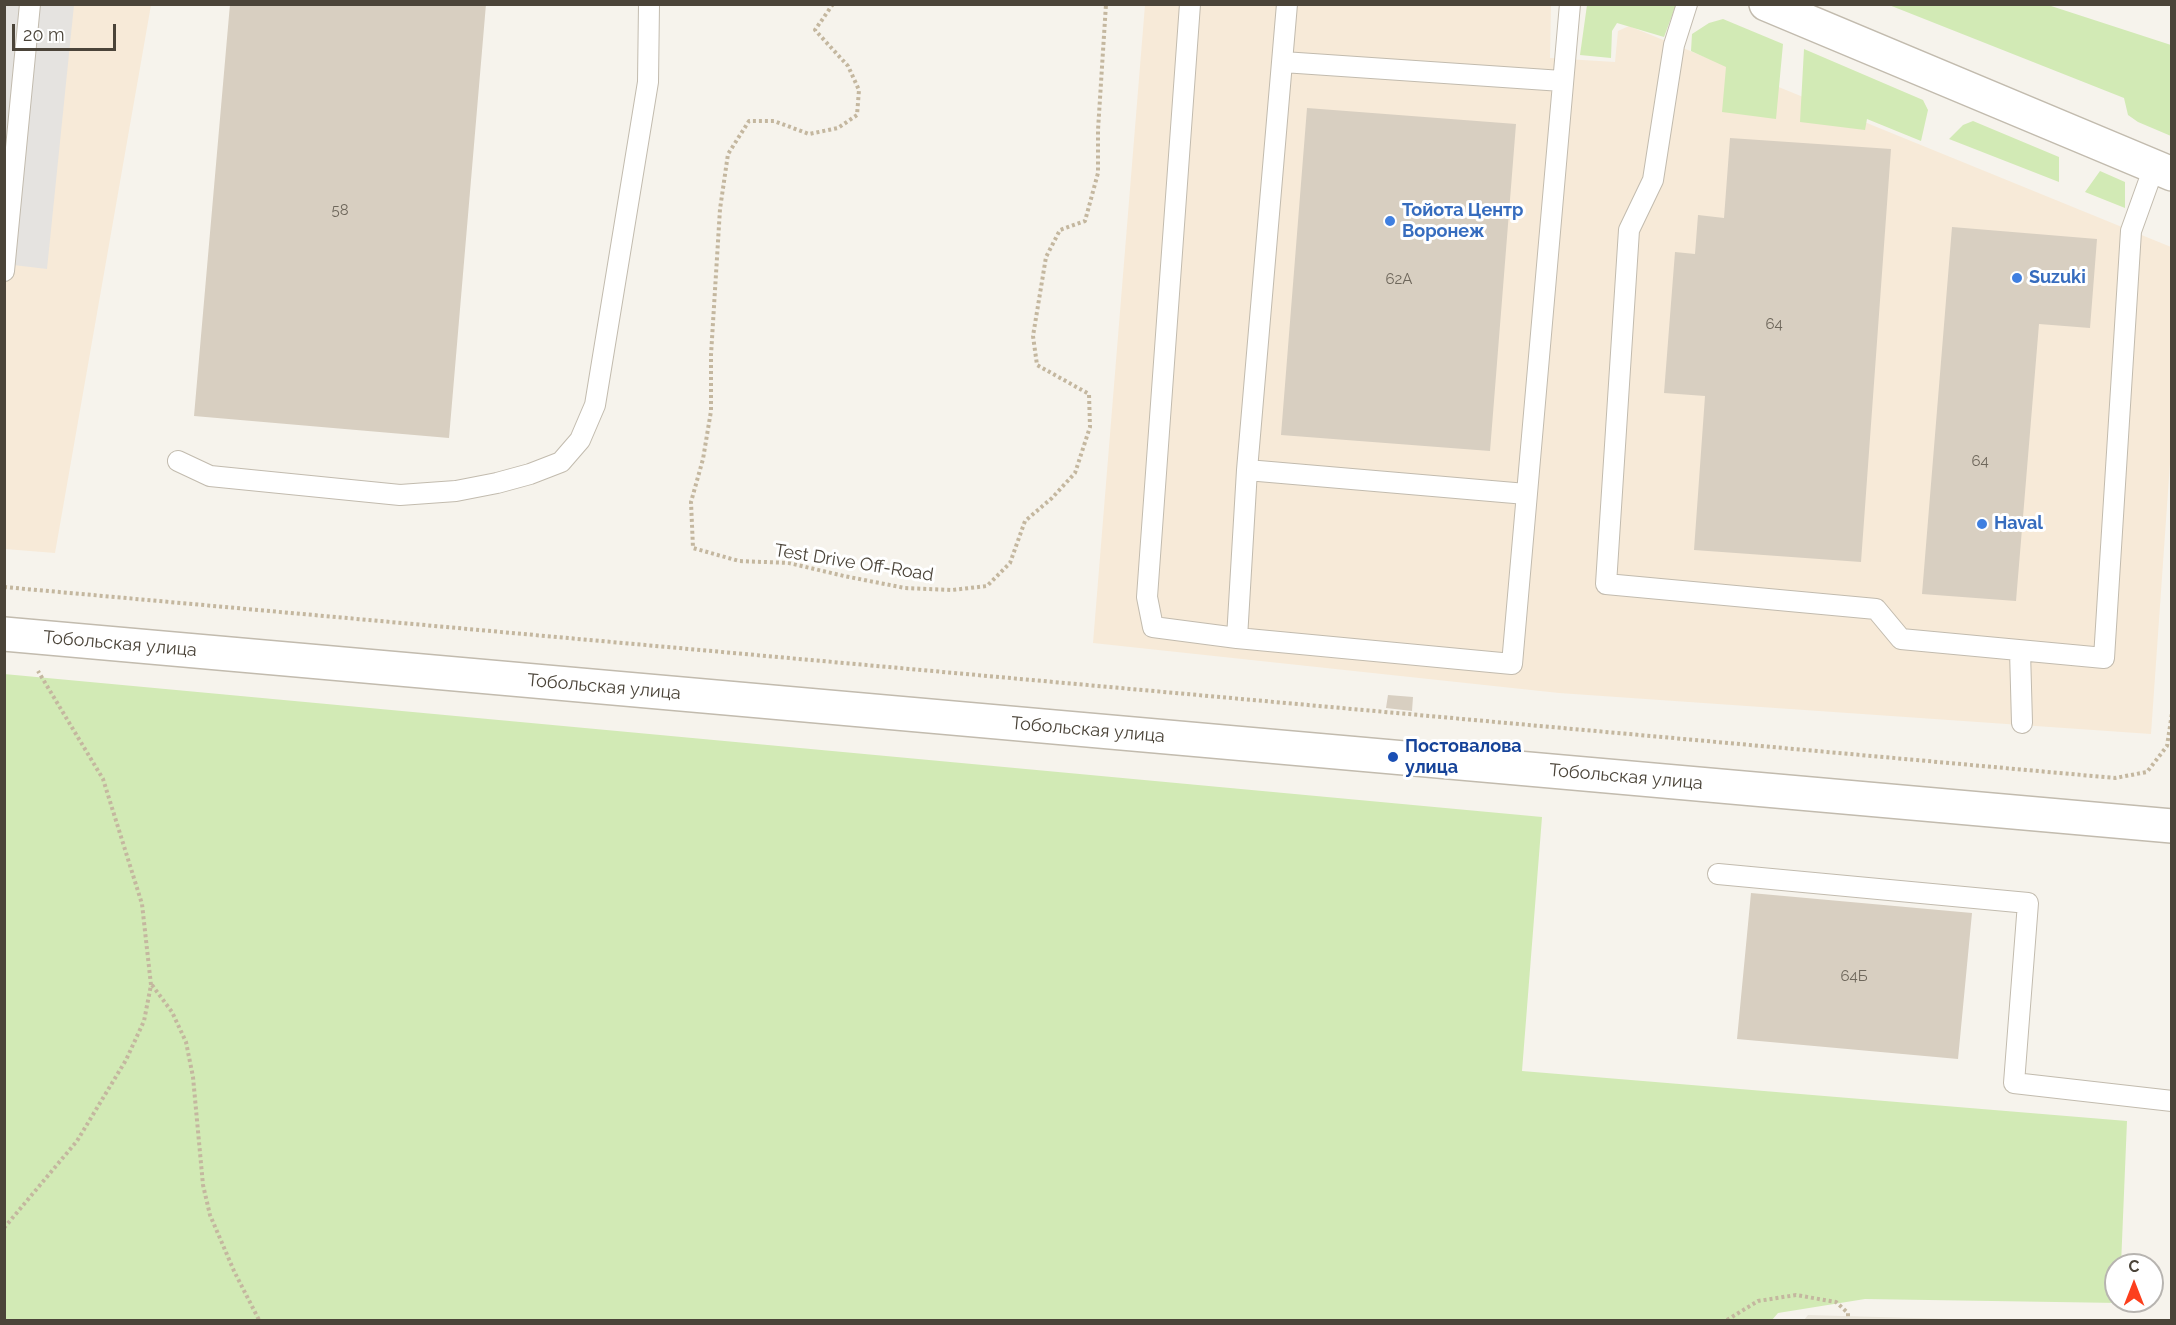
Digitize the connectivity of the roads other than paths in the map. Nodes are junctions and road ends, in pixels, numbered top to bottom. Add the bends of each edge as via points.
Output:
1 (30, 4) edge
2 (649, 4) edge
3 (1190, 4) edge
4 (1287, 4) edge
5 (1570, 4) edge
6 (1687, 4) edge
7 (1766, 4) edge
8 (1283, 62) junction
9 (1562, 81) junction
10 (2163, 171) edge
11 (4, 271) edge
12 (178, 461) dead end
13 (1247, 470) junction
14 (1526, 494) junction
15 (12, 635) edge
16 (1237, 638) junction
17 (2020, 651) junction
18 (2022, 723) dead end
19 (2172, 826) edge
20 (1718, 874) dead end
21 (2172, 1101) edge

1 - 11 lane
2 - 12 lane via 648,82 595,405 580,440 561,462 497,483 400,495 210,476
3 - 16 lane via 1147,597 1153,627
4 - 8 lane
5 - 9 lane
6 - 17 lane via 1674,45 1653,180 1629,230 1606,584 1876,609 1902,639
7 - 10 street
8 - 9 lane
8 - 13 lane
9 - 14 lane
10 - 17 lane via 2131,231 2104,658
13 - 14 lane
13 - 16 lane
14 - 16 lane via 1512,664
15 - 19 street, Тобольская улица
17 - 18 lane
20 - 21 lane via 2028,903 2014,1083

